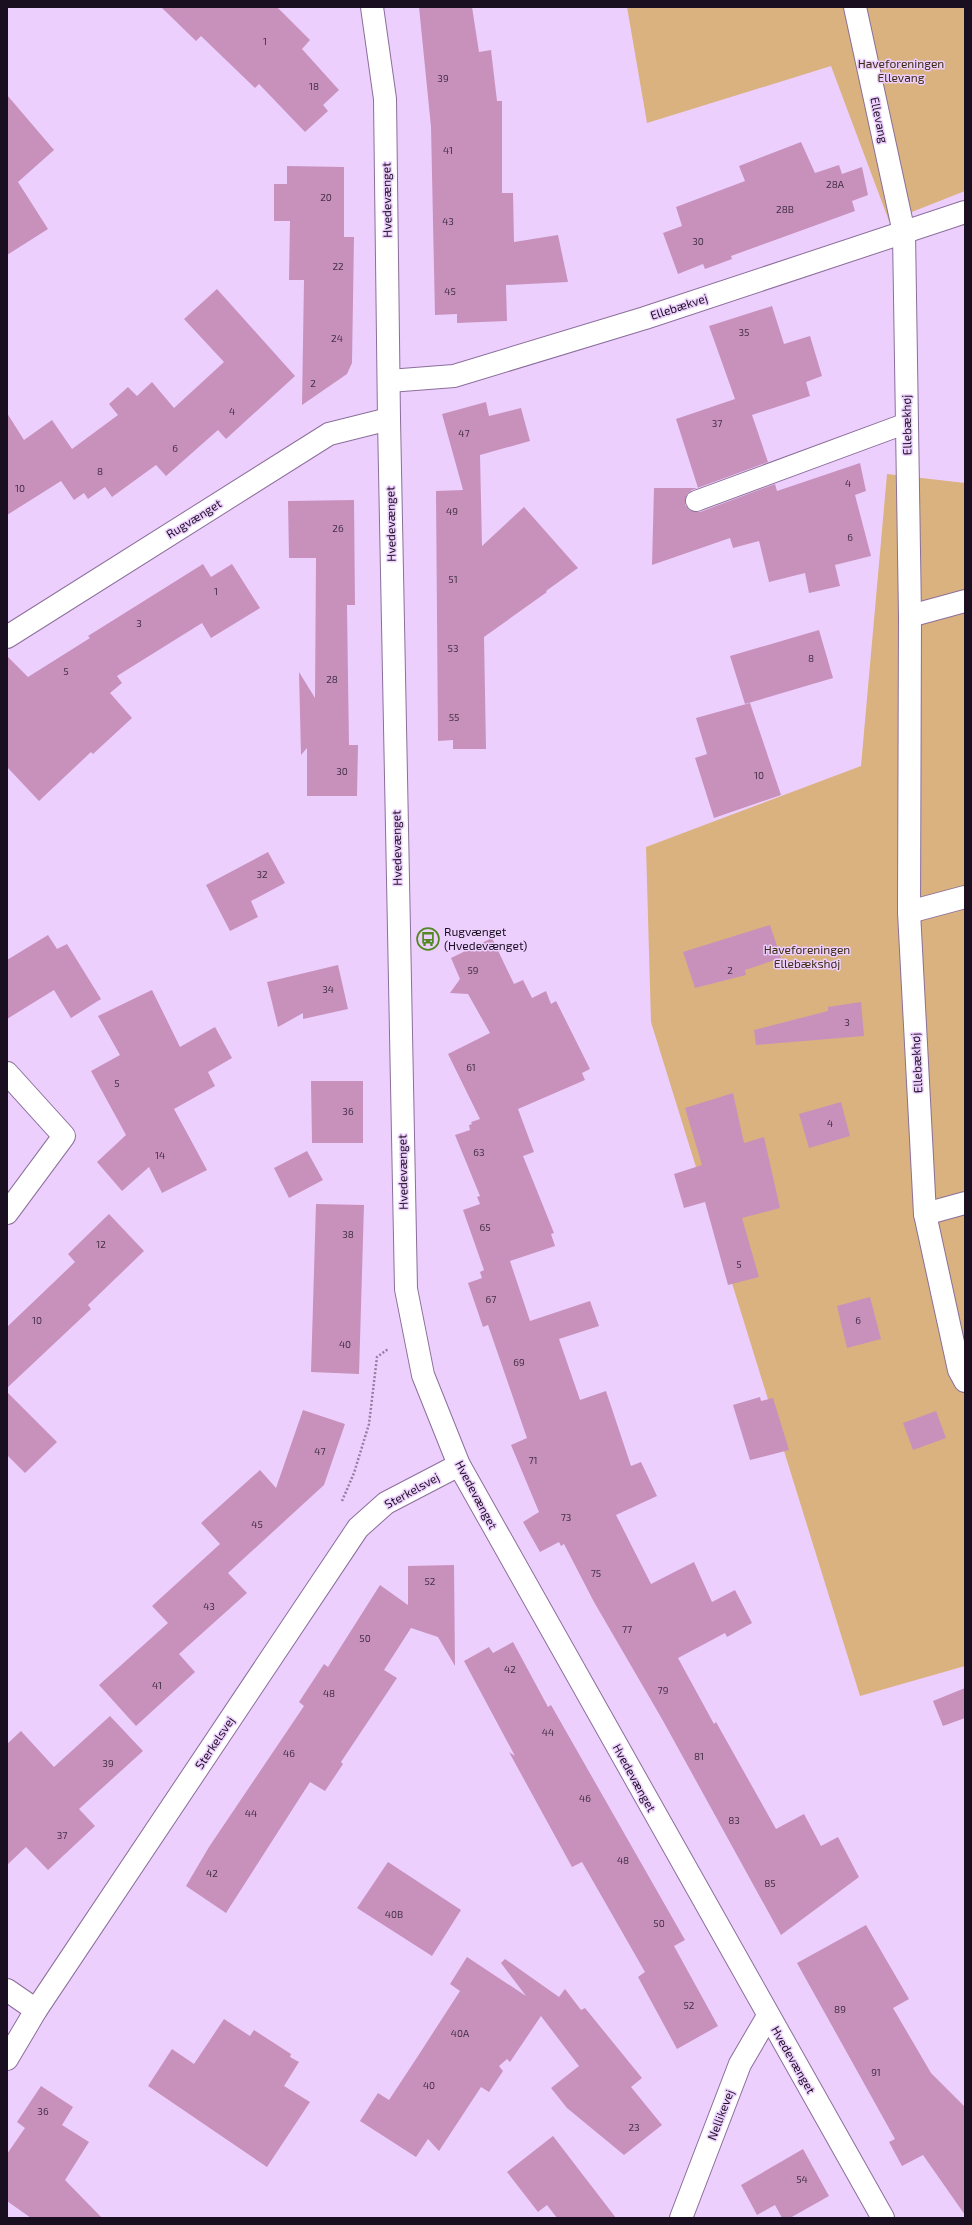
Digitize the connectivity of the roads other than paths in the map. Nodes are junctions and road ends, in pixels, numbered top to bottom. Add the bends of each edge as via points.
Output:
1 (372, 7) edge
2 (855, 7) edge
3 (965, 212) edge
4 (904, 233) junction
5 (389, 381) junction
6 (389, 419) junction
7 (907, 423) junction
8 (696, 501) dead end
9 (965, 601) edge
10 (910, 616) junction
11 (7, 637) edge
12 (965, 897) edge
13 (909, 912) junction
14 (7, 1073) edge
15 (965, 1203) edge
16 (7, 1213) edge
17 (925, 1214) junction
18 (965, 1381) edge
19 (459, 1465) junction
20 (7, 1990) edge
21 (36, 2010) junction
22 (768, 2016) junction
23 (7, 2059) edge
24 (681, 2218) edge
25 (883, 2218) edge

1 - 5 street, Hvedevænget via 385,99
2 - 4 street, Ellevang
3 - 4 street, Ellebækvej
4 - 5 street, Ellebækvej via 645,318 454,376
4 - 7 street, Ellebækhøj
5 - 6 street, Hvedevænget
6 - 11 street, Rugvænget via 329,434
6 - 19 street, Hvedevænget via 406,1289 423,1375
7 - 8 lane
7 - 10 street, Ellebækhøj
9 - 10 street
10 - 13 street, Ellebækhøj
12 - 13 street
13 - 17 street, Ellebækhøj
14 - 16 street via 64,1136
15 - 17 street
17 - 18 street, Ellebækhøj via 959,1370
19 - 21 street, Sterkelsvej via 386,1503 358,1528
19 - 22 street, Hvedevænget
20 - 21 street
21 - 23 street, Sterkelsvej
22 - 24 street, Nellikevej via 740,2064
22 - 25 street, Hvedevænget

